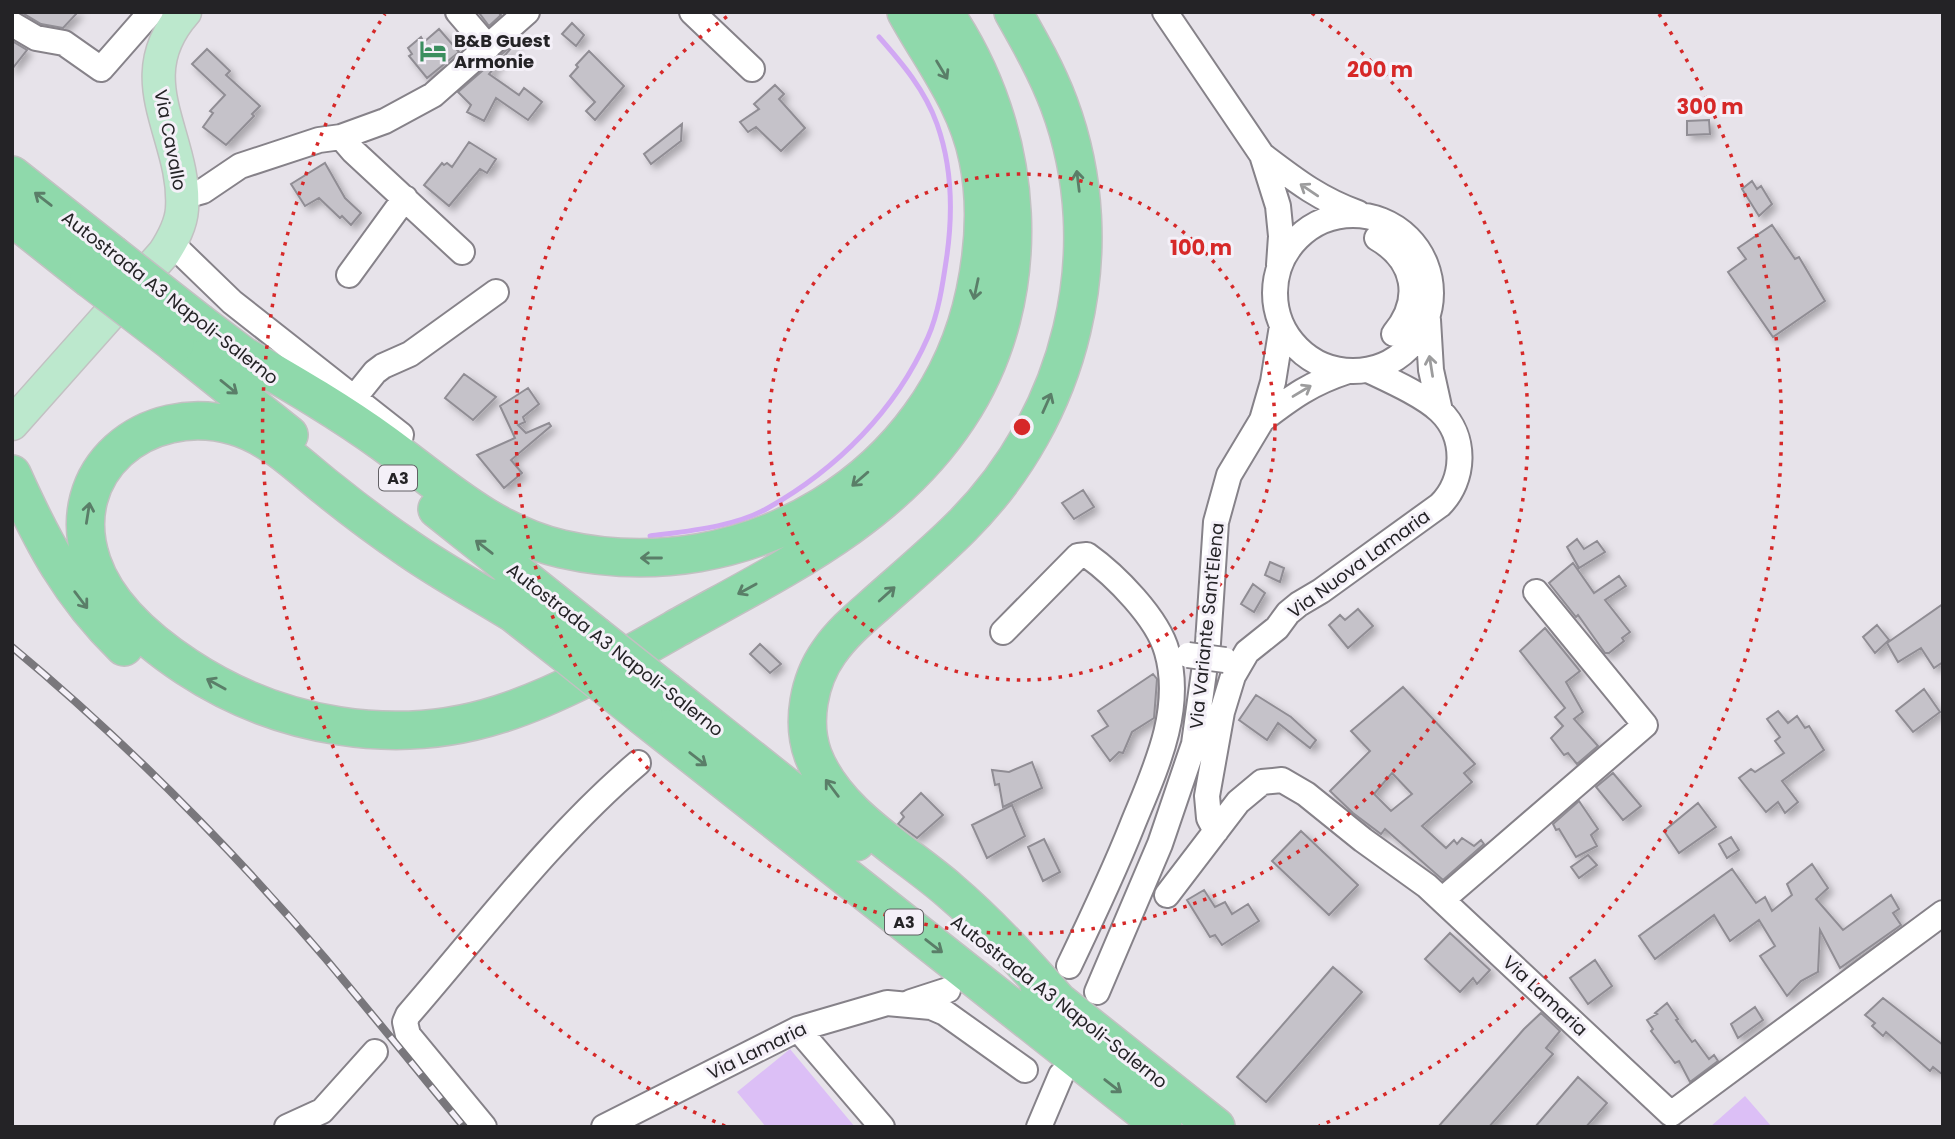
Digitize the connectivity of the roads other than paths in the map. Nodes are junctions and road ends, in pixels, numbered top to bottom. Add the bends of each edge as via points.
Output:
1 (151, 12) edge
2 (185, 12) edge
3 (458, 12) edge
4 (527, 12) edge
5 (692, 12) edge
6 (906, 12) edge
7 (944, 12) edge
8 (976, 12) edge
9 (1013, 12) edge
10 (1165, 12) edge
11 (12, 24) edge
12 (488, 47) junction
13 (752, 69) dead end
14 (341, 137) junction
15 (1262, 155) junction
16 (12, 175) edge
17 (182, 197) junction
18 (405, 198) junction
19 (1362, 215) junction
20 (12, 217) edge
21 (1377, 237) dead end
22 (171, 243) junction
23 (463, 252) dead end
24 (1279, 265) junction
25 (101, 266) junction
26 (349, 275) dead end
27 (496, 292) dead end
28 (1427, 320) junction
29 (1282, 326) junction
30 (188, 334) junction
31 (1394, 334) dead end
32 (246, 357) junction
33 (1358, 371) junction
34 (354, 398) junction
35 (1440, 411) junction
36 (1262, 419) junction
37 (12, 424) edge
38 (13, 475) edge
39 (496, 502) dead end
40 (1536, 592) dead end
41 (513, 613) junction
42 (1003, 632) dead end
43 (581, 645) junction
44 (1178, 654) junction
45 (1233, 661) junction
46 (656, 705) junction
47 (638, 763) dead end
48 (1216, 831) junction
49 (1167, 895) dead end
50 (1443, 900) junction
51 (1943, 913) edge
52 (1069, 967) dead end
53 (948, 990) dead end
54 (1097, 992) dead end
55 (1059, 1002) junction
56 (907, 1003) junction
57 (798, 1029) junction
58 (375, 1052) dead end
59 (1025, 1070) dead end
60 (1061, 1075) dead end
61 (1677, 1120) edge
62 (287, 1127) edge
63 (484, 1127) edge
64 (604, 1127) edge
65 (882, 1127) edge
66 (1040, 1127) edge
67 (1163, 1127) edge
68 (1216, 1127) edge

1 - 11 street via 101,69 64,43 36,38
2 - 17 main road, Via Cavallo via 165,42 158,71
3 - 12 street
4 - 12 street
5 - 13 street
6 -> 32 highway via 966,116 978,159 983,198 979,274 971,310 944,380 903,438 852,486 797,521 767,535 699,554 630,558 560,548 500,525 455,499 385,443
7 -> 41 highway via 980,77 1012,193 1012,267 998,334 983,375 933,452 876,508 812,552 650,644 527,704 464,723 372,730 284,714 203,677 160,647 116,603 101,583 88,546 86,526 94,487 113,456 143,432 179,421 234,426 265,440 410,550
38 -> 8 highway via 60,571 84,605 144,667 225,716 271,734 326,747 428,752 510,734 579,705 673,659 881,533 938,480 982,423 1014,358 1024,326 1032,292 1036,227 1020,123
55 -> 9 highway via 951,891 840,799 812,752 808,724 816,674 828,652 962,527 1019,456 1059,377 1073,331 1082,243 1076,166 1060,106
10 - 15 street
12 - 14 street via 433,95 385,121
14 - 17 street via 319,139 240,166 202,191
14 - 18 street
19 -> 15 street via 1332,204
15 - 24 street via 1278,206
25 -> 16 highway, Autostrada A3 Napoli-Salerno / A3
17 - 22 main road, Via Cavallo via 180,222
18 - 23 street
18 - 26 street
19 - 24 street via 1341,215 1312,226 1289,247
19 - 28 street via 1400,229 1420,252 1431,280
20 - 25 highway, Autostrada A3 Napoli-Salerno / A3
21 - 31 street via 1397,253 1412,288 1408,313
22 - 34 street via 232,302
22 - 37 main road, Via Cavallo
24 - 29 street via 1276,307
25 - 30 highway, Autostrada A3 Napoli-Salerno / A3, bridge
27 - 34 street via 410,354 383,366
28 - 33 street via 1404,353 1387,364
35 -> 28 street, Via Nuova Lamaria
29 - 33 street via 1309,358 1327,367
29 - 36 street, Via Variante Sant'Elena
30 - 32 highway, Autostrada A3 Napoli-Salerno / A3
30 -> 41 highway, Autostrada A3 Napoli-Salerno / A3
43 -> 32 highway, Autostrada A3 Napoli-Salerno / A3
33 - 35 street via 1394,382
36 -> 33 street, Via Variante Sant'Elena via 1322,379
34 - 39 street via 457,479
35 - 45 street, Via Nuova Lamaria via 1452,427 1460,458 1451,494 1423,519 1299,604 1277,628
36 - 54 street, Via Variante Sant'Elena via 1229,475 1216,522 1208,643 1194,744 1160,844
40 - 50 street via 1645,725
41 - 43 highway, Autostrada A3 Napoli-Salerno / A3
42 - 44 street via 1077,556 1087,555
43 - 46 highway, Autostrada A3 Napoli-Salerno / A3, bridge
44 - 45 street, bridge
44 - 52 street via 1171,711 1154,773
45 - 48 street, Via Nuova Lamaria via 1207,796 1209,818
46 - 55 highway, Autostrada A3 Napoli-Salerno / A3
46 -> 67 highway, Autostrada A3 Napoli-Salerno / A3
47 - 63 street via 567,831 405,1022 408,1035
48 - 49 street, Via Lamaria
48 - 50 street, Via Lamaria via 1238,802 1262,782 1282,780
50 - 61 street, Via Lamaria
51 - 61 street, Via Lamaria
53 - 56 street
55 - 68 highway, Autostrada A3 Napoli-Salerno / A3
56 - 57 street, Via Lamaria via 873,1006
56 - 59 street, Via Lamaria via 945,1013
57 - 64 street, Via Lamaria
57 - 65 street
58 - 62 street via 323,1111
60 - 66 street

